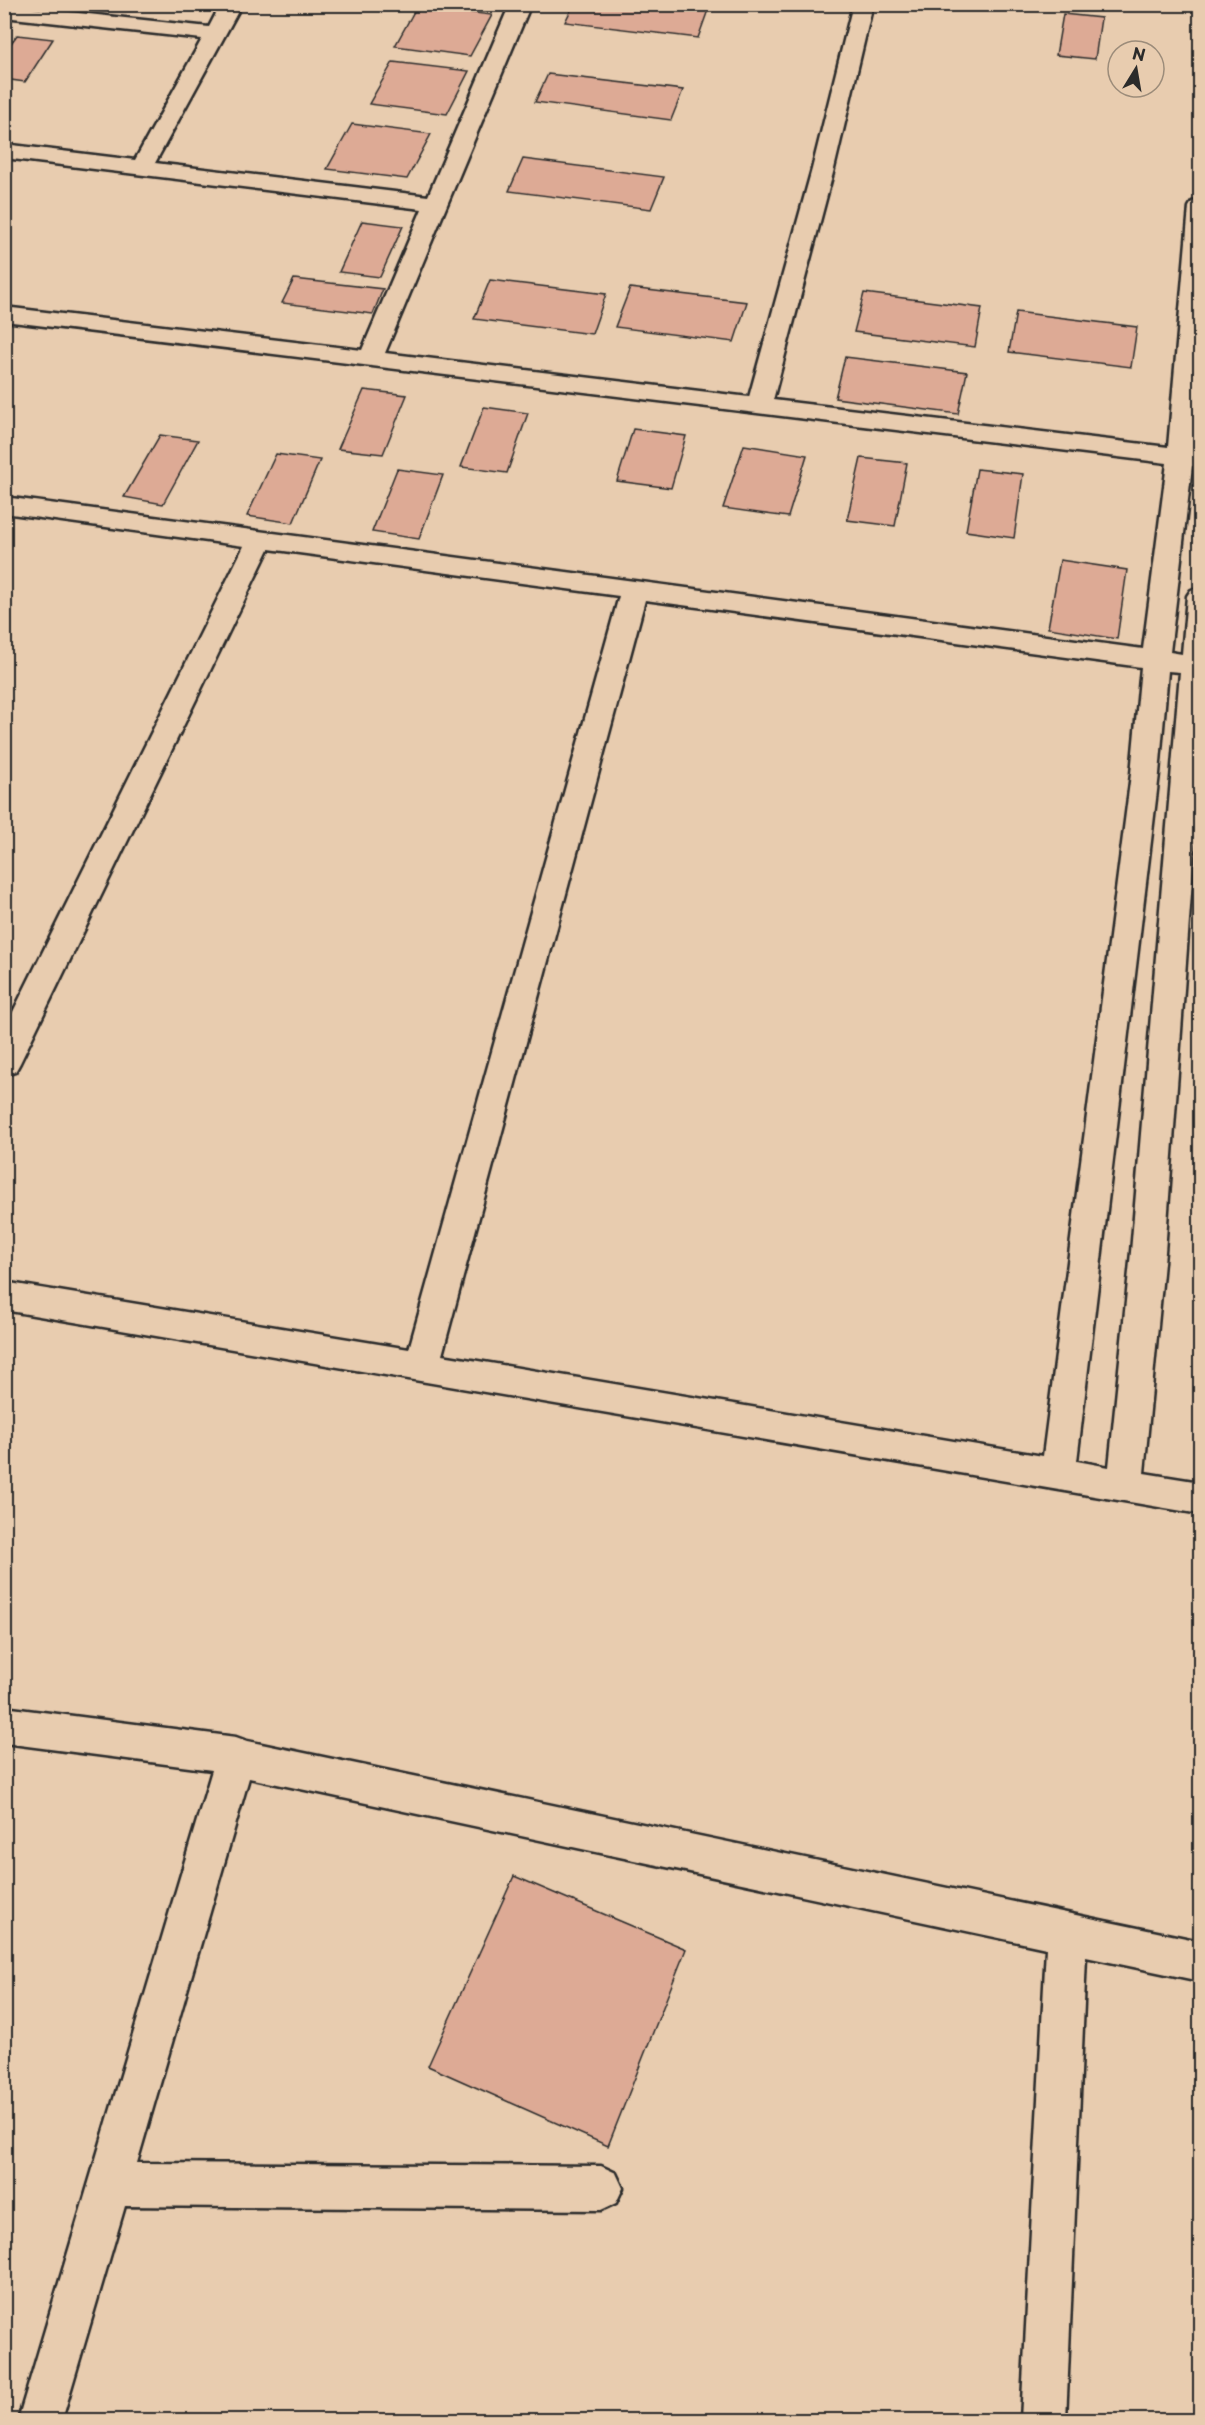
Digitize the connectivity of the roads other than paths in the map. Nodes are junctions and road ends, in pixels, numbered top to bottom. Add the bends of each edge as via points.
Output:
1 (232, 4) edge
2 (520, 4) edge
3 (863, 4) edge
4 (4, 11) edge
5 (217, 34) junction
6 (4, 152) edge
7 (142, 168) junction
8 (437, 204) junction
9 (1200, 207) edge
10 (5, 315) edge
11 (370, 359) junction
12 (759, 406) junction
13 (1190, 458) edge
14 (4, 505) edge
15 (260, 540) junction
16 (633, 590) junction
17 (1200, 596) edge
18 (1155, 660) junction
19 (1194, 665) junction
20 (1145, 774) junction
21 (1192, 780) edge
22 (4, 1063) edge
23 (4, 1296) edge
24 (421, 1367) junction
25 (1058, 1474) junction
26 (1125, 1485) junction
27 (1200, 1498) edge
28 (4, 1725) edge
29 (236, 1755) junction
30 (1067, 1934) junction
31 (1200, 1961) edge
32 (109, 2184) junction
33 (601, 2188) dead end
34 (40, 2421) edge
35 (1044, 2421) edge

1 - 5 street
2 - 8 street
3 - 12 street
4 - 5 street
5 - 7 street
6 - 7 street
7 - 8 street
8 - 11 street
9 - 13 street
10 - 11 street
11 - 12 street
12 - 13 street
13 - 18 street
14 - 15 street
15 - 16 street
15 - 22 street
16 - 18 street
16 - 24 street
17 - 19 street
18 - 19 street
18 - 20 street
19 - 21 street
20 - 21 street
20 - 25 street
21 - 26 street
23 - 24 street
24 - 25 street
25 - 26 street
26 - 27 street
28 - 29 street
29 - 30 street
29 - 32 street
30 - 31 street
30 - 35 street
32 - 33 street
32 - 34 street

